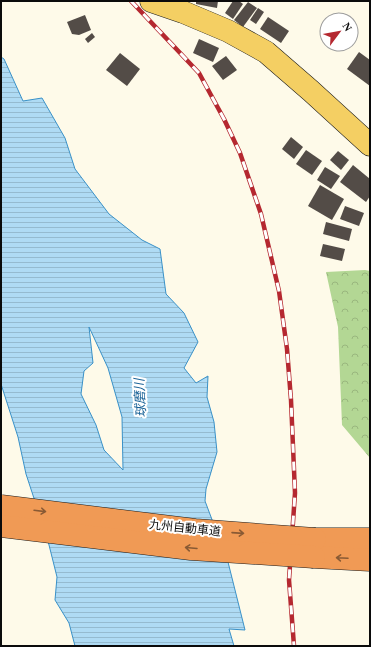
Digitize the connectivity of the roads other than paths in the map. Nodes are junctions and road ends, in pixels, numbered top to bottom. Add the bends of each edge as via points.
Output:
1 (150, 1) edge
2 (370, 145) edge
3 (1, 506) edge
4 (1, 526) edge
5 (370, 539) edge
6 (314, 548) junction
7 (370, 560) edge

1 - 2 main road via 183,12 266,52
3 -> 6 highway, 九州自動車道, bridge via 195,530
6 -> 4 highway, 九州自動車道, bridge via 191,549
5 - 6 highway, 九州自動車道
7 -> 6 highway, 九州自動車道

